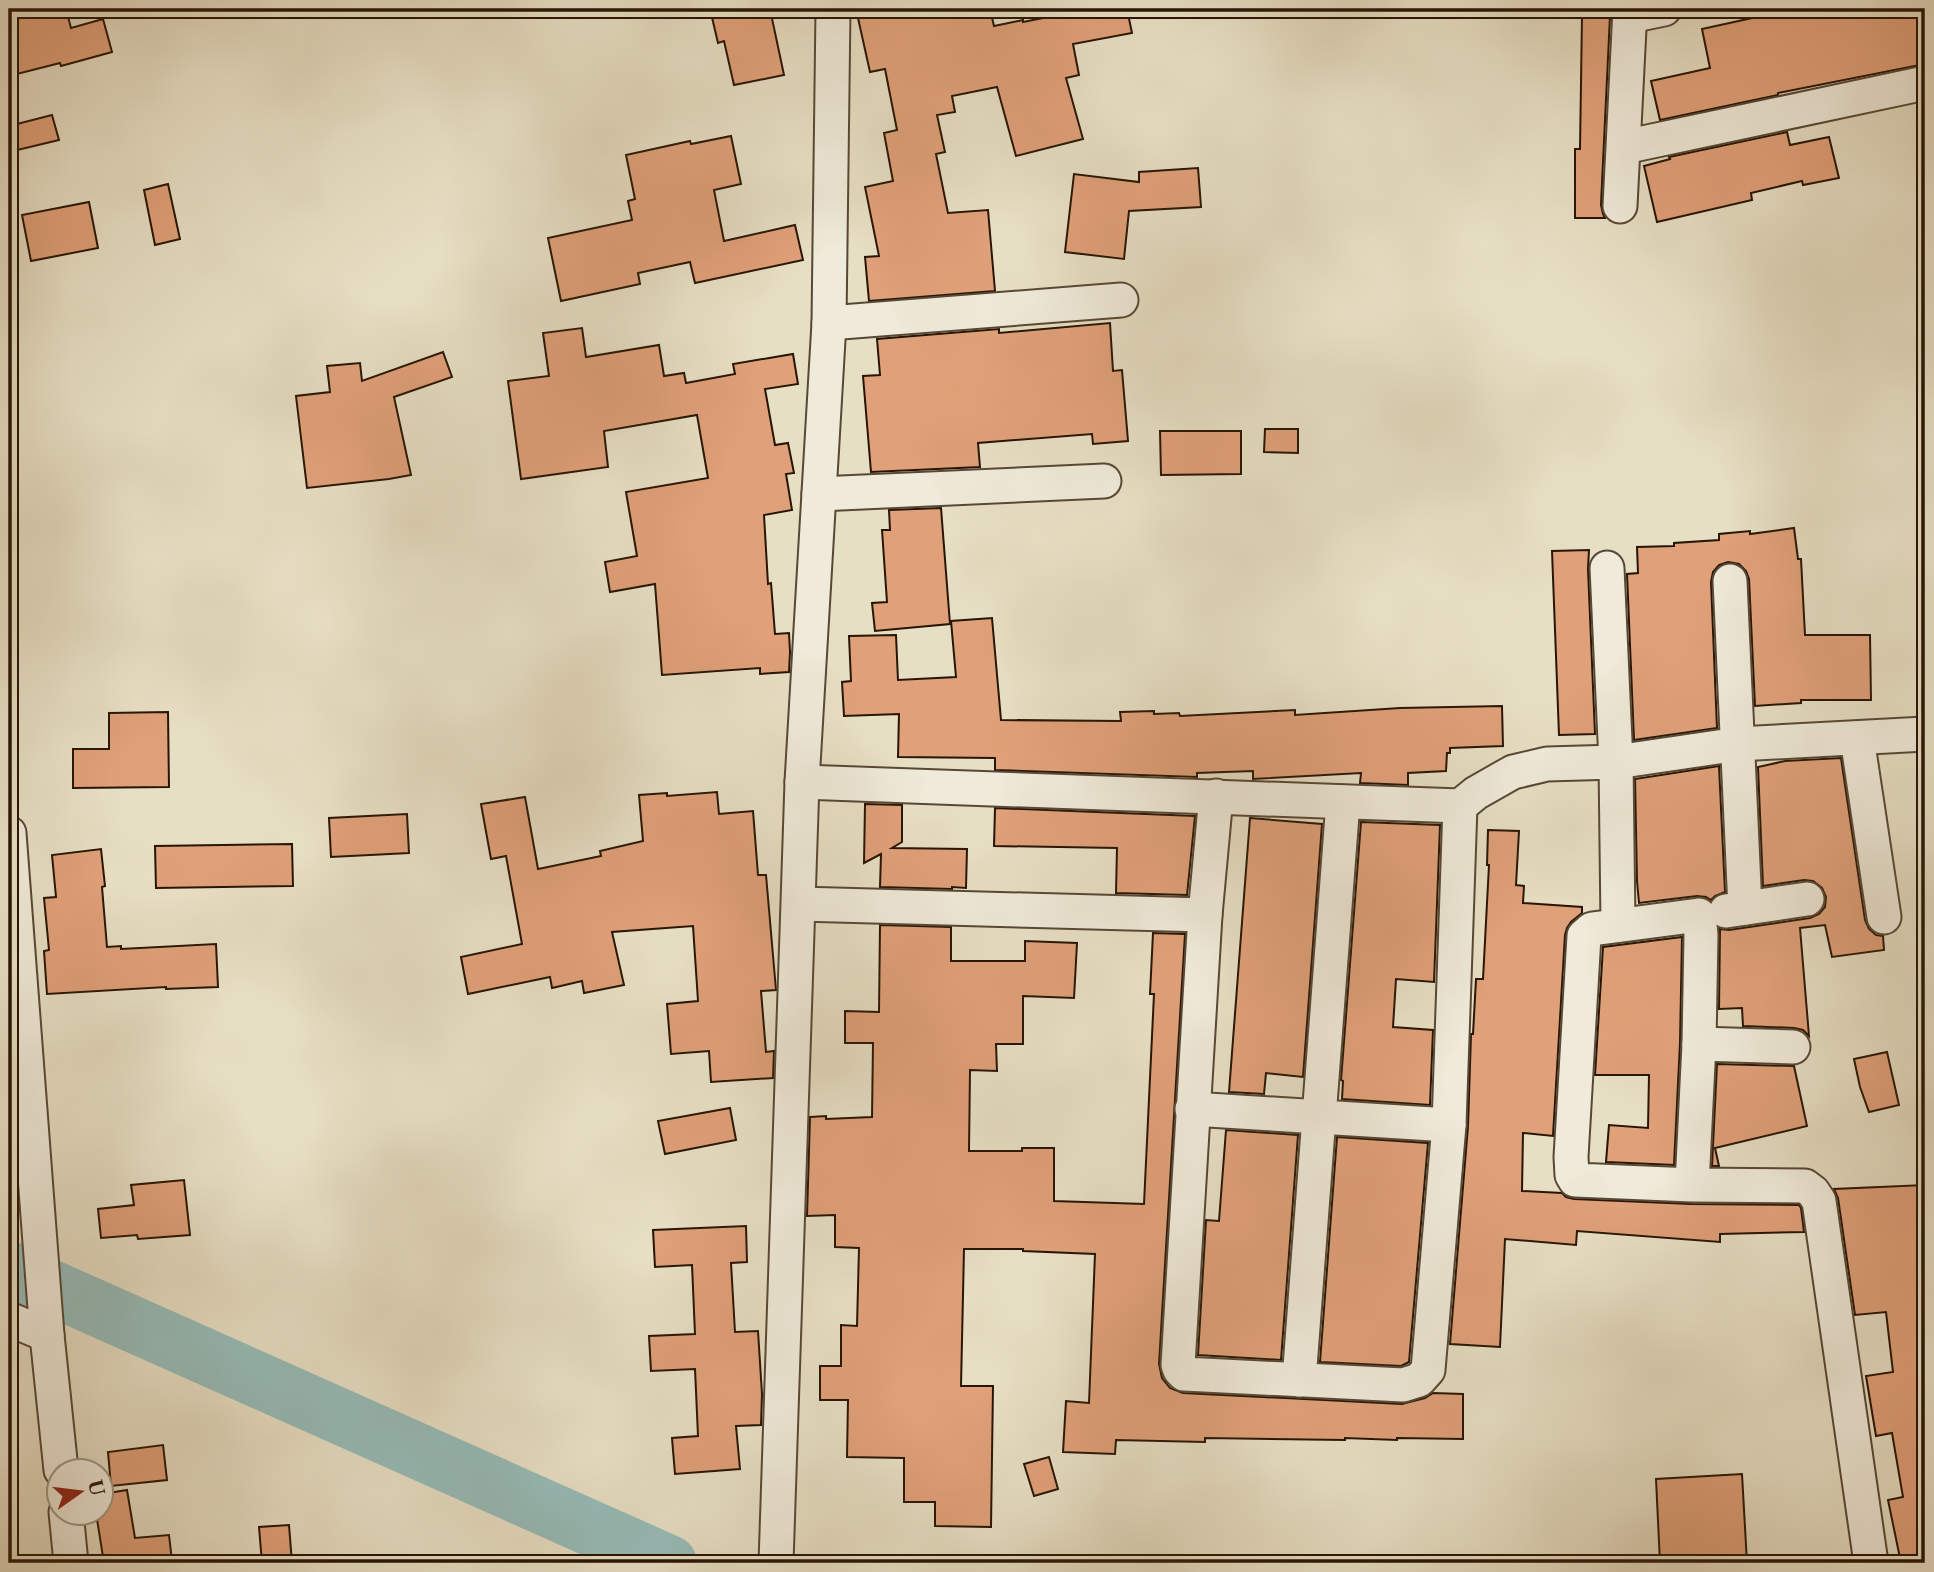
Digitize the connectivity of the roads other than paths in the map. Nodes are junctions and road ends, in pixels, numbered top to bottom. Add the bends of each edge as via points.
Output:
1 (833, 9) edge
2 (1664, 9) edge
3 (1630, 12) edge
4 (1925, 83) edge
5 (1625, 147) junction
6 (1620, 206) dead end
7 (1121, 300) dead end
8 (830, 323) junction
9 (1104, 481) dead end
10 (819, 494) junction
11 (1607, 568) dead end
12 (1730, 581) dead end
13 (1925, 734) edge
14 (1857, 737) junction
15 (1738, 744) junction
16 (1616, 762) junction
17 (802, 782) junction
18 (1216, 796) junction
19 (1343, 802) junction
20 (1460, 806) junction
21 (9, 833) edge
22 (1807, 899) dead end
23 (799, 904) junction
24 (1745, 908) junction
25 (1205, 915) junction
26 (1699, 915) junction
27 (1885, 918) dead end
28 (1618, 925) junction
29 (1699, 1044) junction
30 (1793, 1047) dead end
31 (1192, 1109) junction
32 (1318, 1117) junction
33 (1449, 1125) junction
34 (1692, 1185) junction
35 (9, 1319) edge
36 (47, 1331) junction
37 (1299, 1380) junction
38 (60, 1456) edge
39 (67, 1526) edge
40 (776, 1562) edge
41 (71, 1563) edge
42 (1871, 1563) edge

1 - 8 street
2 - 3 street
3 - 5 street
4 - 5 street
5 - 6 street
7 - 8 street
8 - 10 street
9 - 10 street
10 - 17 street
11 - 16 street
12 - 15 street
13 - 14 street
14 - 15 street
14 - 27 street
15 - 16 street
15 - 24 street
16 - 20 street via 1547,764 1513,772
16 - 28 street
17 - 18 street
17 - 23 street
18 - 19 street
18 - 25 street
19 - 20 street
19 - 32 street
20 - 33 street
21 - 36 street
22 - 24 street
23 - 25 street
23 - 40 street
24 - 26 street
25 - 31 street
26 - 28 street
26 - 29 street
28 - 34 street via 1592,929 1584,936 1572,1175 1576,1180
29 - 30 street
29 - 34 street
31 - 32 street
31 - 37 street via 1178,1365 1184,1374
32 - 33 street
32 - 37 street
33 - 37 street via 1428,1370 1419,1380 1403,1385
34 - 42 street via 1805,1186 1819,1201
35 - 36 street
36 - 38 street
39 - 41 street

